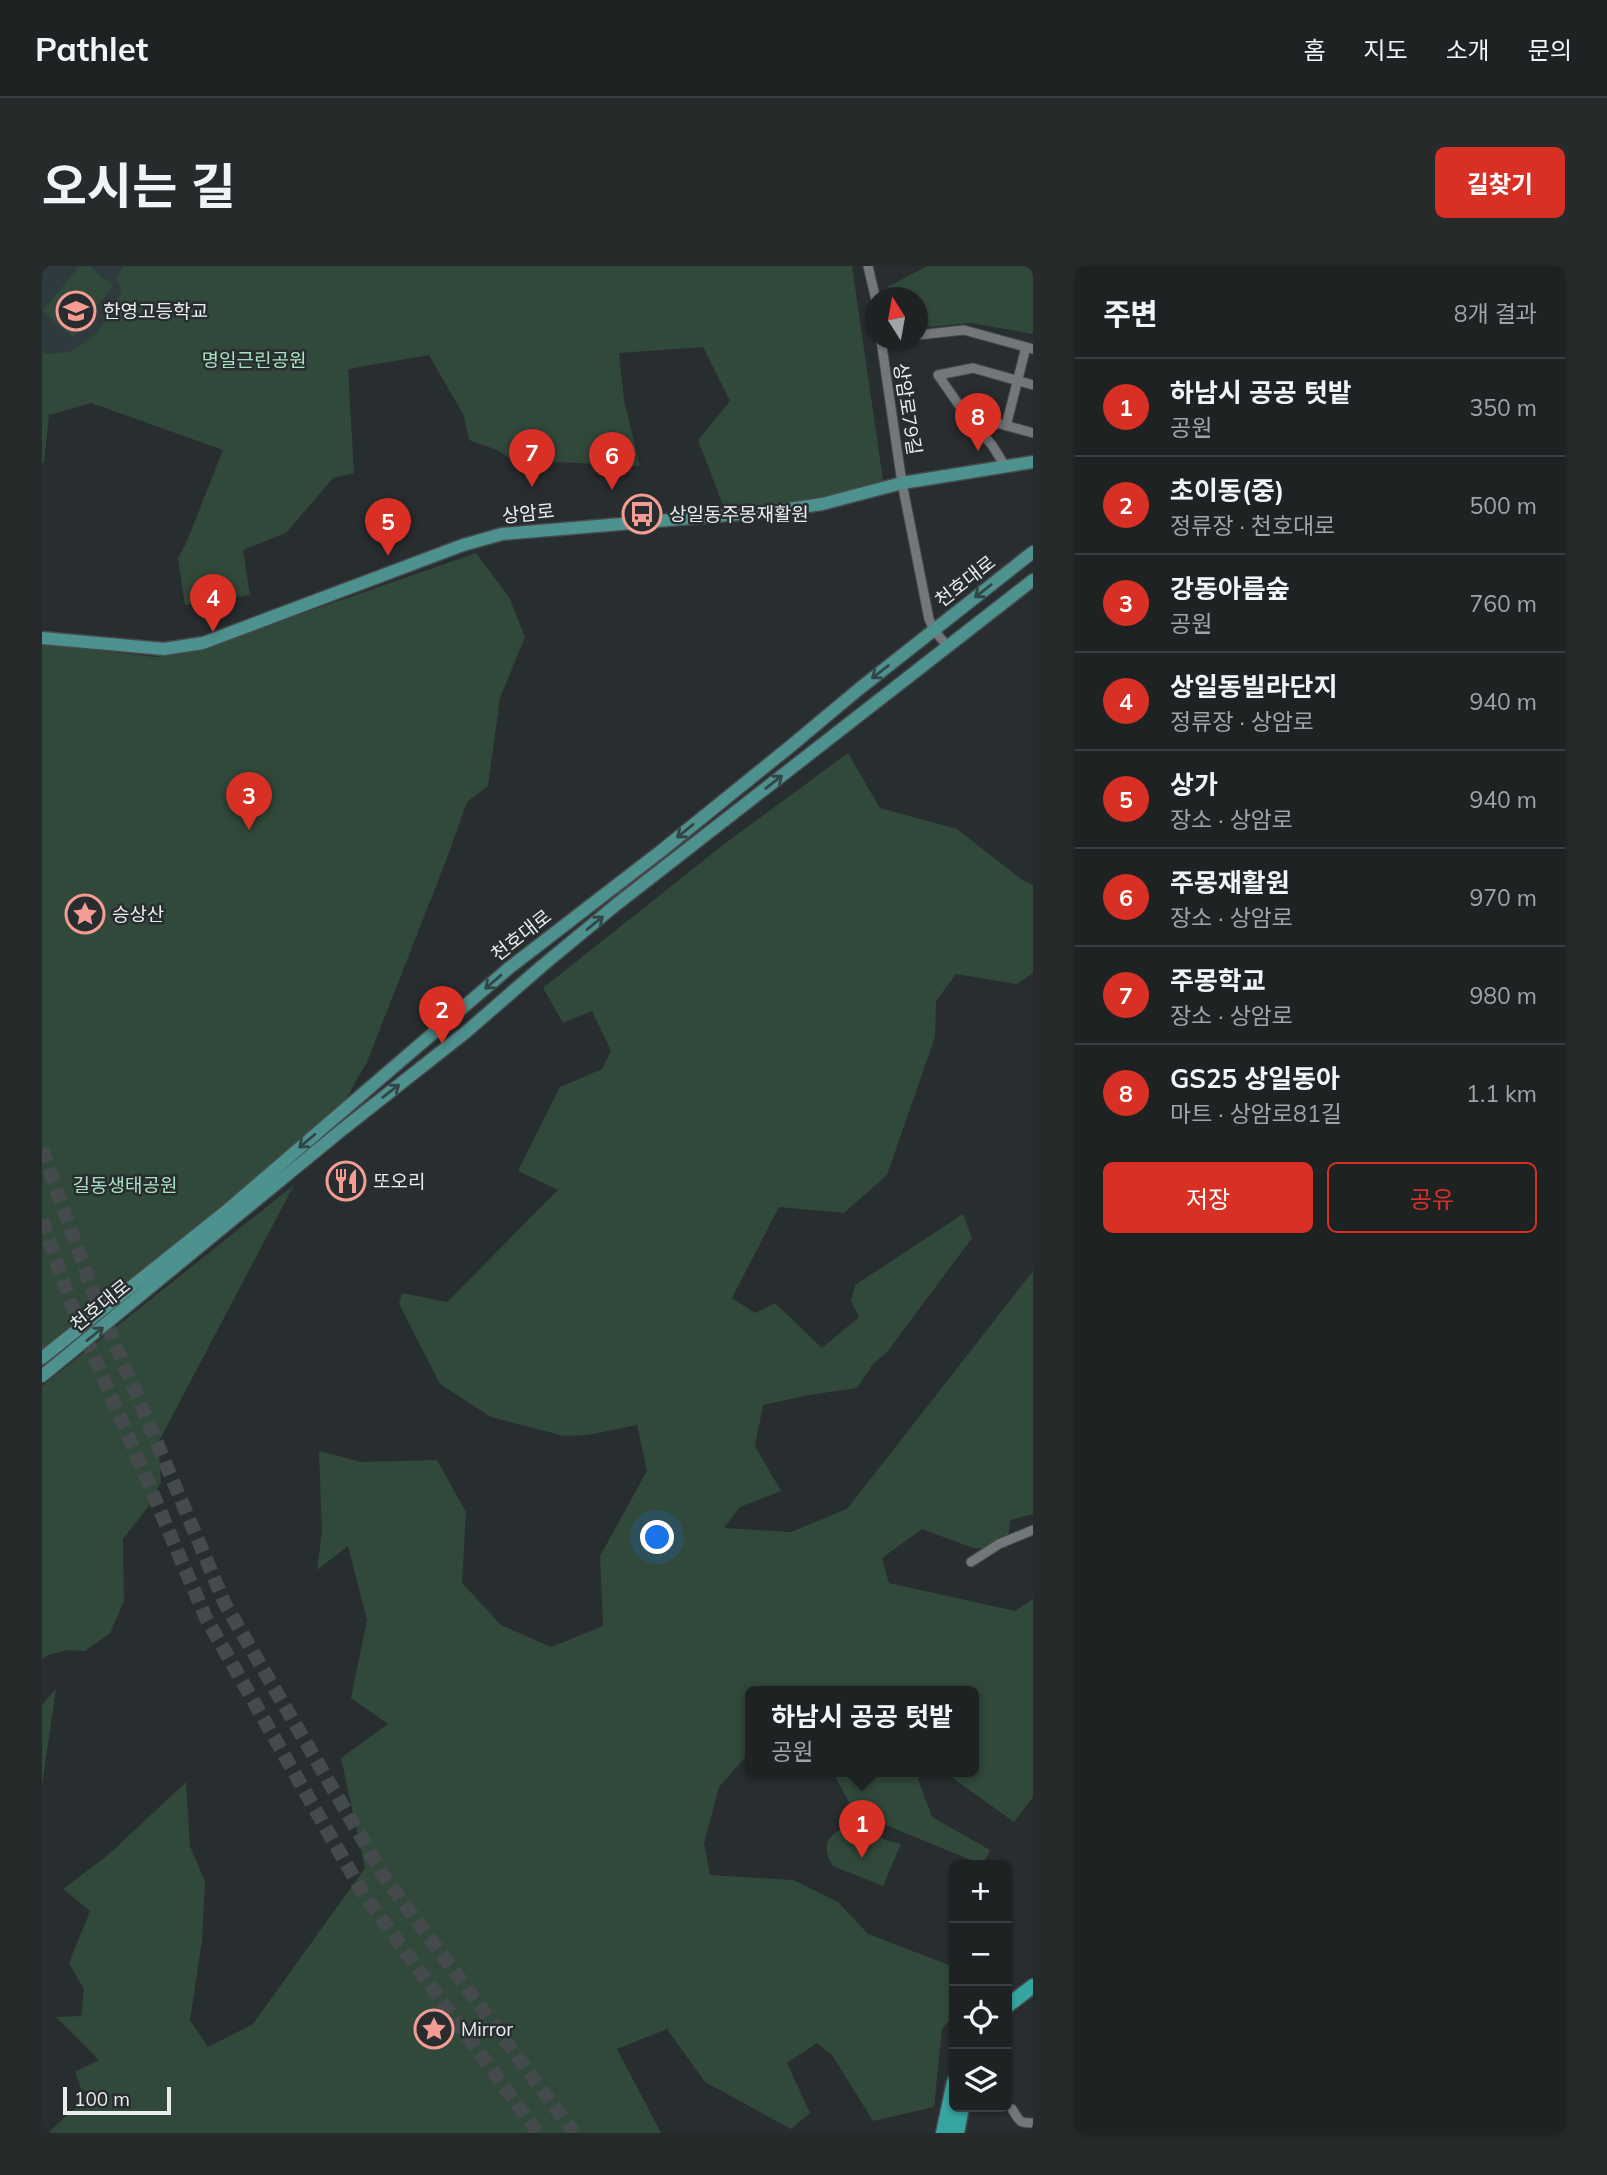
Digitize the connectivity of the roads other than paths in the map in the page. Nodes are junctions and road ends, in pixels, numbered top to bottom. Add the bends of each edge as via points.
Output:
1 (868, 266) edge
2 (873, 287) edge
3 (928, 334) edge
4 (1030, 348) edge
5 (882, 350) edge
6 (1017, 381) junction
7 (1033, 386) edge
8 (966, 415) junction
9 (1006, 426) junction
10 (1033, 433) edge
11 (1033, 462) edge
12 (1005, 466) junction
13 (902, 483) junction
14 (1033, 552) edge
15 (1033, 580) edge
16 (933, 630) junction
17 (42, 638) edge
18 (948, 647) junction
19 (42, 1358) edge
20 (42, 1376) edge
21 (1033, 1530) edge
22 (971, 1562) dead end
23 (1033, 1979) edge
24 (1033, 1986) edge
25 (1012, 1992) edge
26 (1012, 2002) edge
27 (949, 2105) edge
28 (1012, 2109) dead end
29 (955, 2112) edge
30 (962, 2112) edge
31 (1033, 2123) edge
32 (943, 2133) edge
33 (951, 2133) edge
34 (959, 2133) edge

1 - 2 street
3 - 4 street via 964,330
4 - 6 street
5 - 13 street, 상암로79길
6 - 7 street
6 - 8 street via 973,368 938,375
6 - 9 street
8 - 9 street
8 - 12 street
9 - 10 street
11 - 12 main road, 상암로
12 - 13 main road, 상암로
13 - 16 street, 상암로79길
13 - 17 main road, 상암로 via 776,511 484,538 183,648
14 -> 16 main road, 천호대로
15 - 18 main road, 천호대로
16 - 18 street
16 -> 19 main road, 천호대로 via 509,968 225,1212
20 -> 18 main road, 천호대로 via 618,904
21 - 22 street
23 - 25 highway
24 - 26 highway
27 - 32 highway
28 - 31 street via 1023,2124
29 - 33 highway
30 - 34 highway

